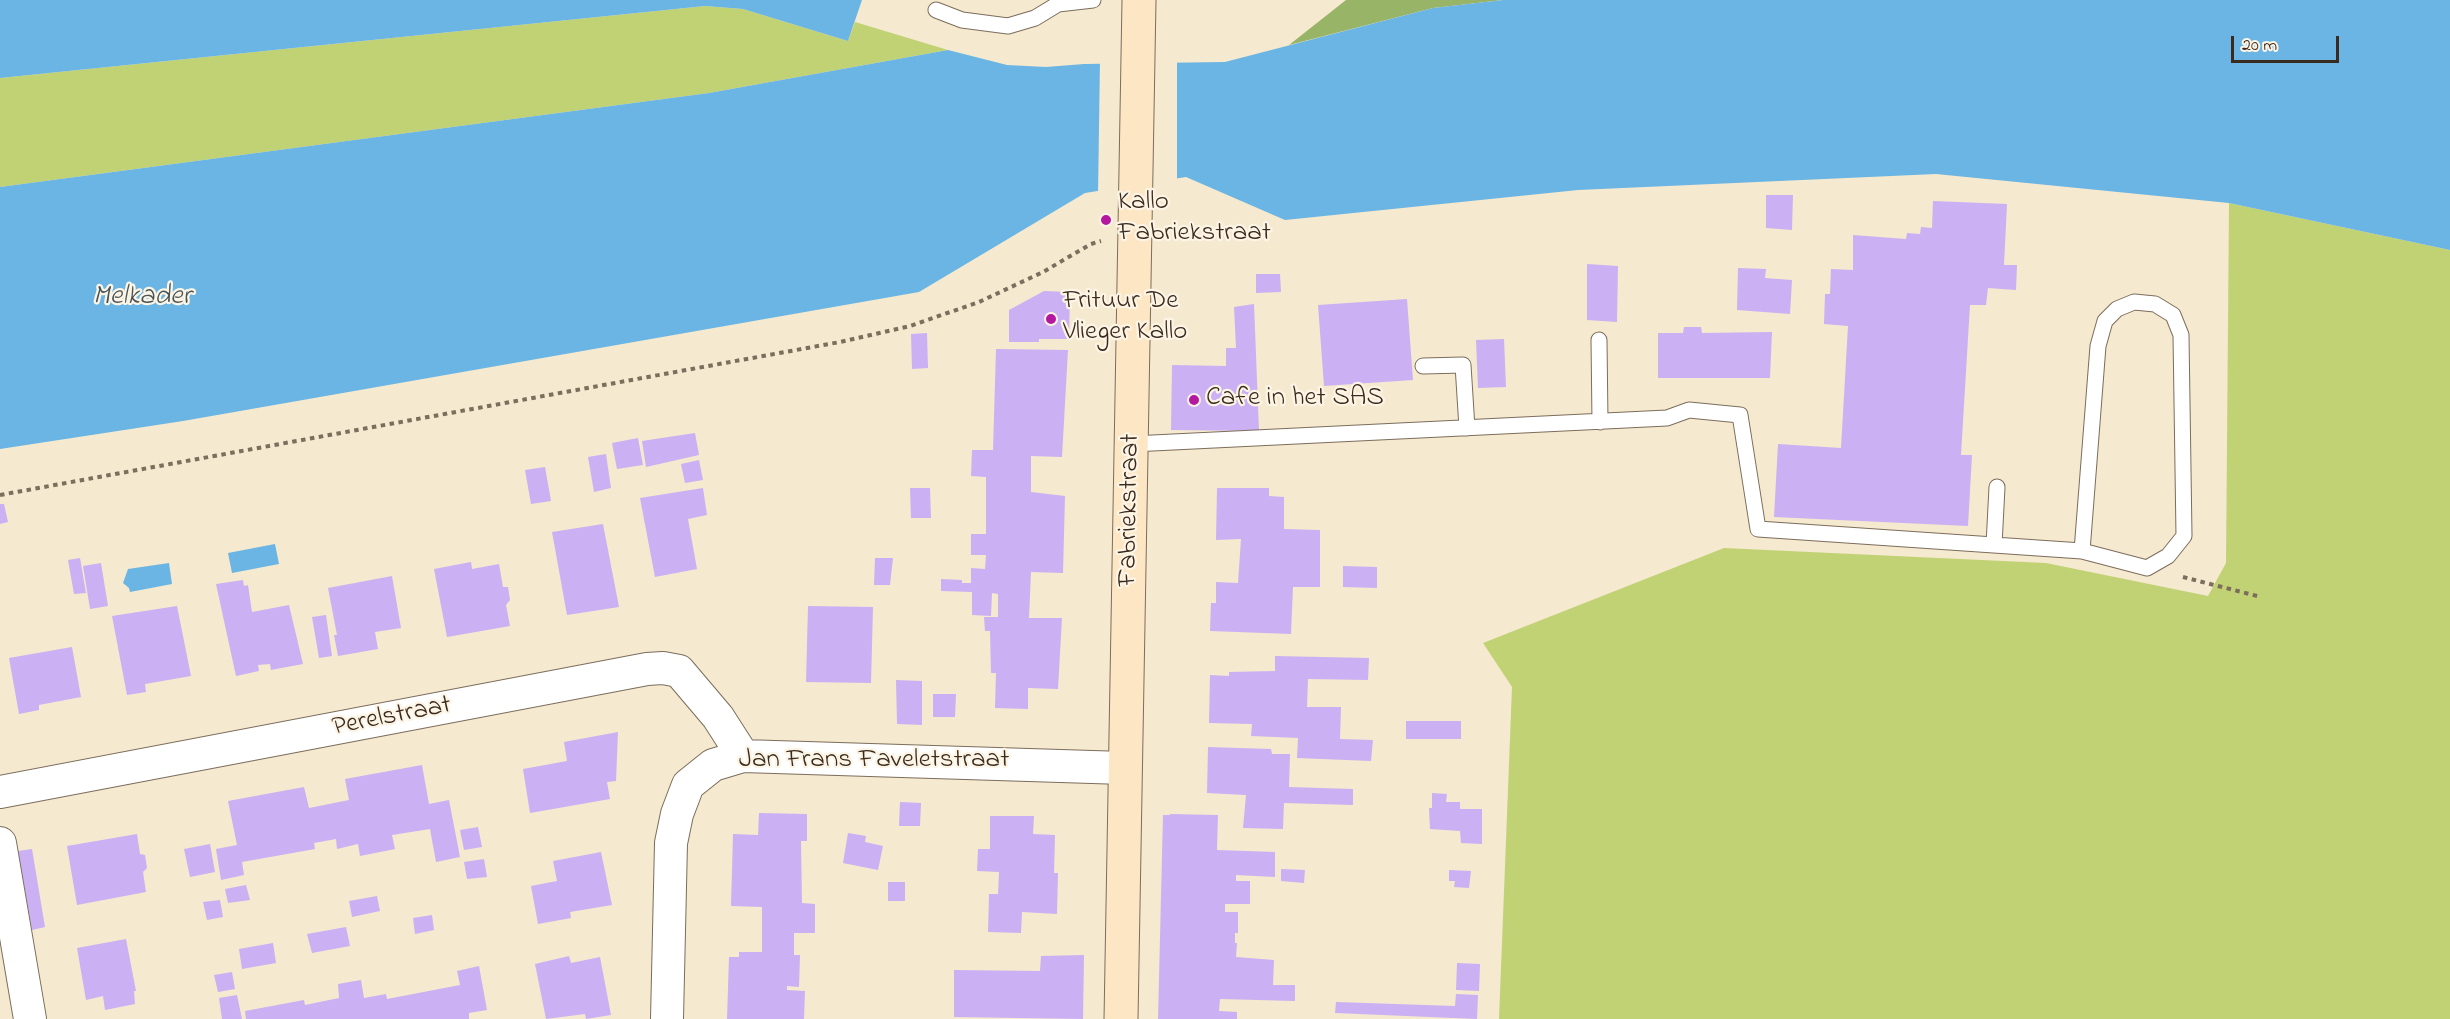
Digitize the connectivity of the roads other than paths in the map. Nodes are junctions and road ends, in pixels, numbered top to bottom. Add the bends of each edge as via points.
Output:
1 (1093, 0) edge
2 (1139, 7) edge
3 (936, 10) dead end
4 (1599, 340) dead end
5 (1423, 366) dead end
6 (1600, 422) junction
7 (1467, 428) junction
8 (1132, 444) junction
9 (1997, 487) dead end
10 (1994, 545) junction
11 (2082, 551) junction
12 (743, 756) junction
13 (1124, 768) junction
14 (0, 792) edge
15 (0, 843) edge
16 (30, 1019) edge
17 (667, 1019) edge
18 (1121, 1019) edge

1 - 3 lane via 1058,4 1035,18 1008,26 962,21
2 - 8 main road, Fabriekstraat
4 - 6 lane
5 - 7 lane via 1463,366
6 - 7 lane
6 - 10 lane via 1667,418 1689,410 1740,415 1758,529
7 - 8 lane
8 - 13 main road, Fabriekstraat
9 - 10 lane
10 - 11 lane
11 - 11 lane via 2147,568 2168,556 2184,536 2181,335 2173,315 2154,304 2134,302 2105,321 2098,346
12 - 13 street, Jan Frans Faveletstraat
12 - 14 street, Perelstraat via 718,717 679,671 663,668
12 - 17 street, Jan Frans Faveletstraat via 713,765 688,786 677,814 671,843
13 - 18 main road, Fabriekstraat
15 - 16 street

